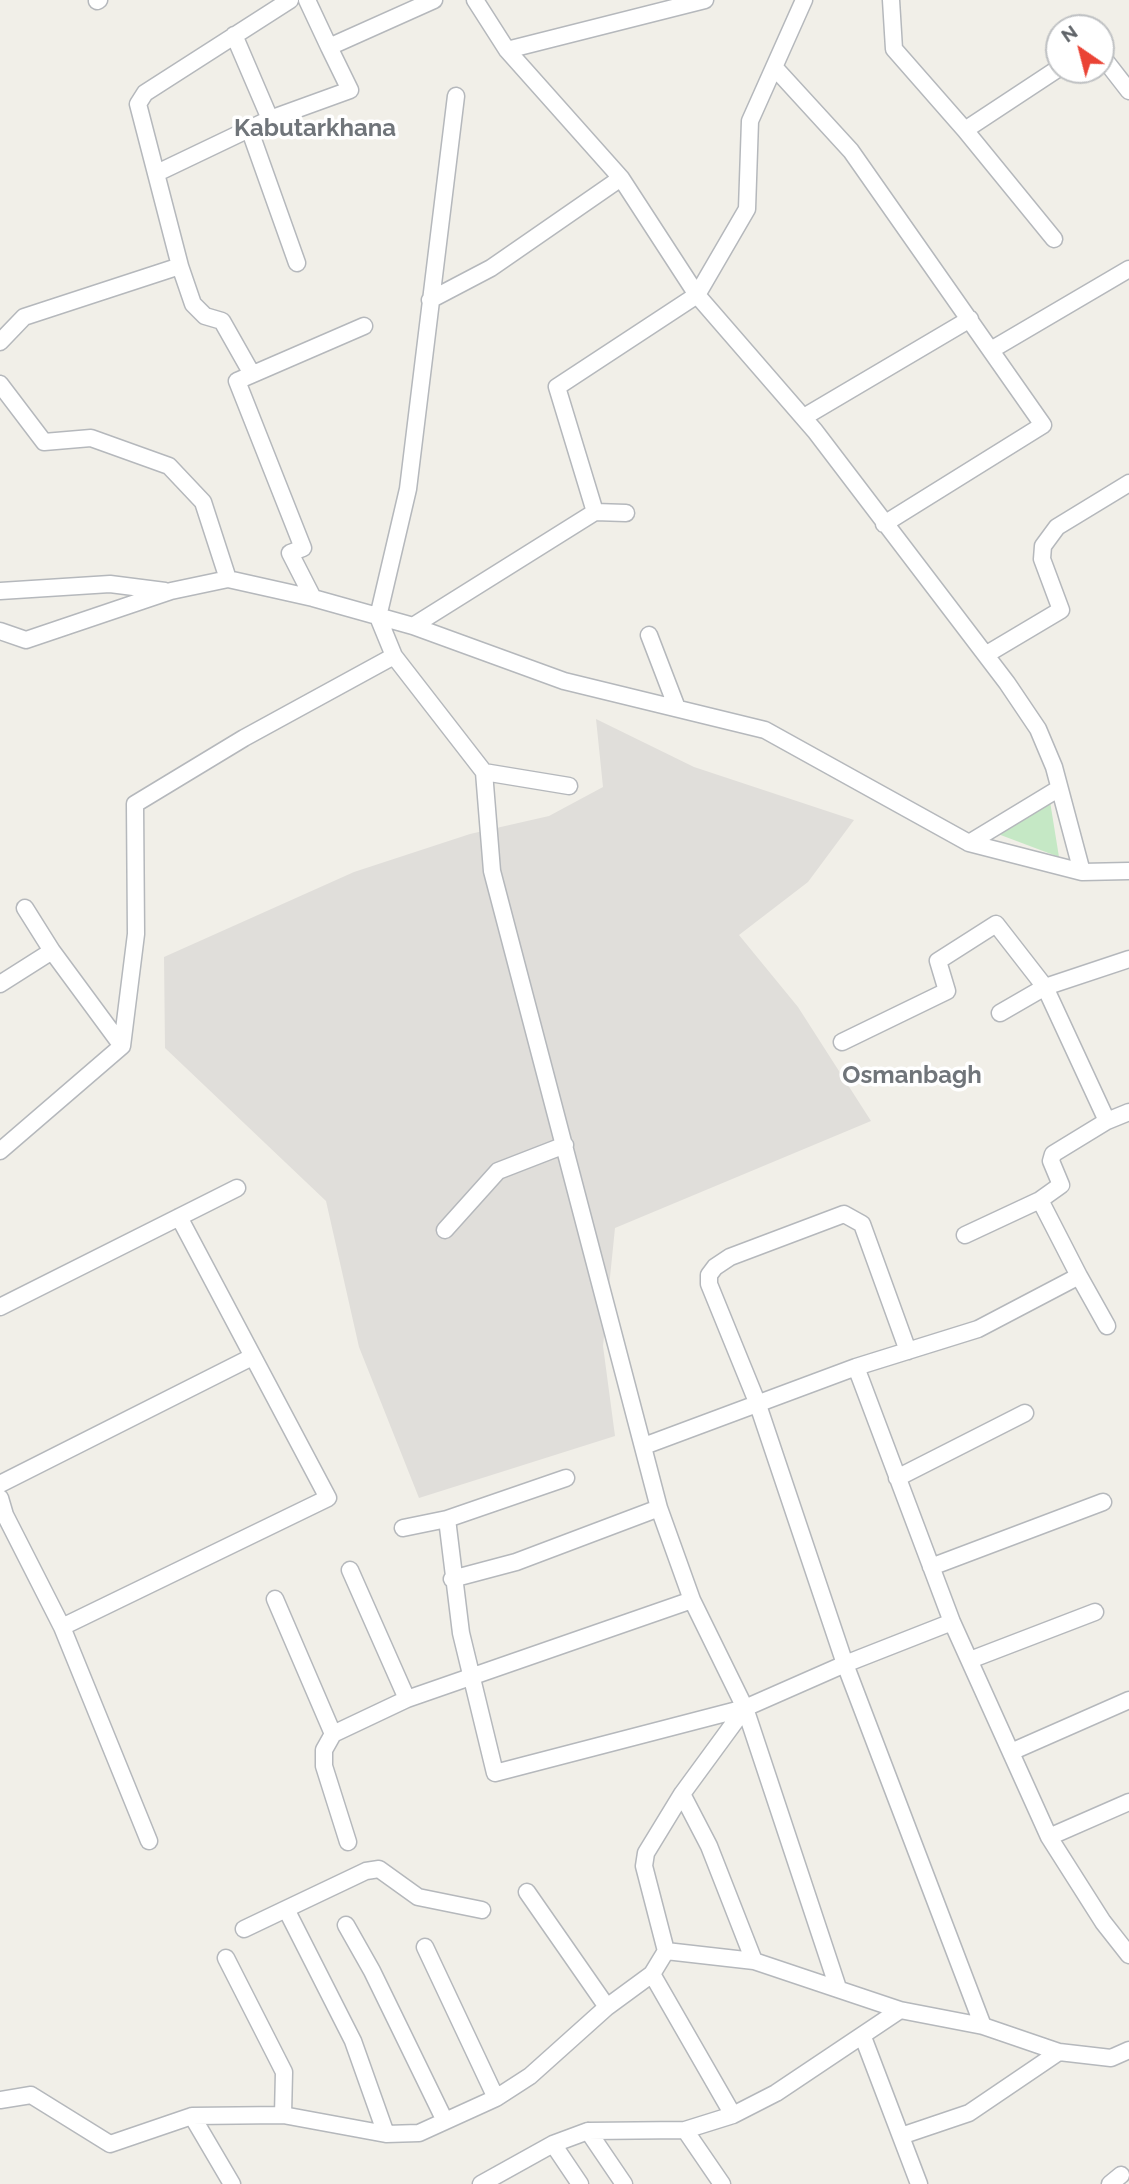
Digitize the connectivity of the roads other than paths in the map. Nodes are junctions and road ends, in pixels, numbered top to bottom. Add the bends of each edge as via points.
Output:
1 (290, 0) edge
2 (307, 0) edge
3 (434, 0) edge
4 (475, 0) edge
5 (705, 0) edge
6 (804, 0) edge
7 (891, 0) edge
8 (234, 35) junction
9 (330, 47) junction
10 (507, 50) junction
11 (775, 68) junction
12 (1115, 74) edge
13 (1045, 77) edge
14 (1129, 92) edge
15 (456, 96) dead end
16 (270, 120) junction
17 (965, 130) junction
18 (250, 131) junction
19 (157, 173) junction
20 (621, 178) junction
21 (1054, 239) dead end
22 (297, 262) dead end
23 (180, 266) junction
24 (1126, 277) edge
25 (697, 295) junction
26 (430, 300) junction
27 (970, 319) junction
28 (364, 326) dead end
29 (0, 342) edge
30 (991, 350) junction
31 (252, 374) junction
32 (0, 384) edge
33 (804, 417) junction
34 (1129, 483) edge
35 (595, 512) junction
36 (626, 513) dead end
37 (884, 524) junction
38 (228, 579) junction
39 (0, 591) edge
40 (171, 591) junction
41 (313, 598) junction
42 (378, 617) junction
43 (412, 626) junction
44 (0, 631) edge
45 (649, 635) dead end
46 (988, 654) junction
47 (394, 656) junction
48 (677, 708) junction
49 (484, 772) junction
50 (569, 786) dead end
51 (1058, 789) junction
52 (969, 843) junction
53 (1129, 871) edge
54 (1082, 872) junction
55 (25, 908) dead end
56 (52, 951) junction
57 (1129, 959) edge
58 (0, 984) edge
59 (1045, 987) junction
60 (1000, 1013) dead end
61 (842, 1042) dead end
62 (122, 1046) junction
63 (1129, 1112) edge
64 (1107, 1121) junction
65 (565, 1145) junction
66 (0, 1151) edge
67 (237, 1188) dead end
68 (1040, 1200) junction
69 (179, 1217) junction
70 (444, 1230) dead end
71 (965, 1235) dead end
72 (1079, 1276) junction
73 (0, 1307) edge
74 (1107, 1326) dead end
75 (908, 1351) junction
76 (252, 1357) junction
77 (856, 1367) junction
78 (757, 1402) junction
79 (1025, 1413) dead end
80 (644, 1446) junction
81 (566, 1478) dead end
82 (897, 1478) junction
83 (0, 1484) edge
84 (0, 1498) edge
85 (1103, 1502) dead end
86 (659, 1508) junction
87 (2, 1516) edge
88 (447, 1519) junction
89 (403, 1528) dead end
90 (932, 1567) junction
91 (350, 1570) dead end
92 (452, 1579) junction
93 (275, 1599) dead end
94 (692, 1600) junction
95 (1095, 1612) dead end
96 (952, 1622) junction
97 (62, 1627) junction
98 (970, 1660) junction
99 (845, 1664) junction
100 (470, 1679) junction
101 (407, 1699) junction
102 (1129, 1700) edge
103 (745, 1708) junction
104 (333, 1734) junction
105 (1011, 1752) junction
106 (682, 1794) junction
107 (1129, 1802) edge
108 (1049, 1837) junction
109 (149, 1841) dead end
110 (348, 1842) dead end
111 (527, 1892) dead end
112 (286, 1909) junction
113 (482, 1910) dead end
114 (346, 1925) dead end
115 (244, 1929) dead end
116 (425, 1947) dead end
117 (666, 1951) junction
118 (1129, 1955) edge
119 (226, 1958) dead end
120 (754, 1961) junction
121 (652, 1974) junction
122 (838, 1988) junction
123 (607, 2007) junction
124 (900, 2010) junction
125 (983, 2026) junction
126 (863, 2037) junction
127 (1129, 2050) edge
128 (1059, 2052) junction
129 (496, 2098) junction
130 (0, 2100) edge
131 (283, 2115) junction
132 (733, 2115) junction
133 (192, 2116) junction
134 (445, 2121) junction
135 (685, 2130) junction
136 (588, 2131) junction
137 (386, 2134) junction
138 (901, 2136) junction
139 (553, 2144) junction
140 (232, 2184) edge
141 (481, 2184) edge
142 (580, 2184) edge
143 (624, 2184) edge
144 (722, 2184) edge
145 (919, 2184) edge

1 - 8 street
2 - 9 street
3 - 9 street
4 - 10 street
5 - 10 street
6 - 11 street
7 - 17 street via 894,49
8 - 16 street
8 - 19 street via 145,93 138,103
9 - 16 street via 349,90
10 - 20 street
11 - 25 street via 750,121 747,209
11 - 27 street via 851,151
12 - 14 street
13 - 17 street
15 - 26 street
16 - 18 street
17 - 21 street
18 - 19 street
18 - 22 street
19 - 23 street
20 - 25 street
20 - 26 street via 492,268
23 - 29 street via 24,317
23 - 31 street via 193,304 205,316 222,321
24 - 30 street
25 - 33 street
25 - 35 street via 557,387
26 - 42 street via 408,489
27 - 30 street
27 - 33 street
28 - 31 street
30 - 37 street via 1043,425
31 - 41 street via 237,381 303,548 290,553
32 - 38 street via 44,442 91,438 169,466 203,502
33 - 37 street
34 - 46 street via 1057,527 1043,546 1042,559 1061,610
35 - 36 street
35 - 43 street
37 - 46 street
38 - 40 street
38 - 41 street
39 - 40 street via 110,584
40 - 44 street via 26,640
41 - 42 street
42 - 43 street
42 - 47 street
43 - 48 street via 564,681
45 - 48 street
46 - 51 street via 1038,729
47 - 49 street
47 - 62 street via 135,804 136,934
48 - 52 street via 765,730
49 - 50 street
49 - 65 street via 492,871
51 - 52 street
51 - 54 street
52 - 54 street
53 - 54 street
55 - 56 street
56 - 58 street
56 - 62 street
57 - 59 street
59 - 60 street
59 - 61 street via 996,924 938,961 947,992
59 - 64 street
62 - 66 street
63 - 64 street
64 - 68 street via 1053,1154 1051,1161 1061,1185
65 - 70 street via 498,1171
65 - 80 street
67 - 69 street
68 - 71 street
68 - 72 street
69 - 73 street
69 - 76 street
72 - 74 street
72 - 75 street via 978,1329
75 - 77 street
75 - 78 street via 862,1224 844,1214 833,1217 730,1257 709,1275
76 - 83 street
76 - 97 street via 328,1498
77 - 78 street
77 - 82 street
78 - 80 street
78 - 99 street
79 - 82 street
80 - 86 street
81 - 88 street
82 - 90 street
84 - 87 street
85 - 90 street
86 - 92 street via 516,1562
86 - 94 street
87 - 97 street
88 - 89 street
88 - 92 street
90 - 96 street
91 - 101 street
92 - 100 street
93 - 104 street
94 - 100 street
94 - 103 street
95 - 98 street
96 - 98 street
96 - 99 street
97 - 109 street
98 - 105 street
99 - 103 street
99 - 125 street
100 - 101 street
100 - 103 street via 495,1773
101 - 104 street
102 - 105 street
103 - 106 street
103 - 122 street
104 - 110 street via 324,1750 324,1766
105 - 108 street
106 - 117 street via 652,1843 644,1866
106 - 120 street via 709,1846
107 - 108 street
108 - 118 street
111 - 123 street
112 - 113 street via 366,1871 379,1870 418,1897
112 - 115 street
112 - 137 street via 353,2041
114 - 134 street
116 - 129 street
117 - 120 street
117 - 121 street
119 - 131 street via 284,2071
120 - 122 street
121 - 123 street
121 - 132 street
122 - 124 street
123 - 129 street via 530,2077
124 - 125 street
124 - 126 street
125 - 128 street
126 - 132 street
126 - 138 street
127 - 128 street via 1111,2058
128 - 138 street via 969,2113
129 - 134 street
130 - 133 street via 31,2095 110,2144
131 - 133 street
131 - 137 street
132 - 135 street
133 - 140 street
134 - 137 street via 419,2133
135 - 136 street
135 - 144 street
136 - 139 street
136 - 143 street
138 - 145 street
139 - 141 street
139 - 142 street

